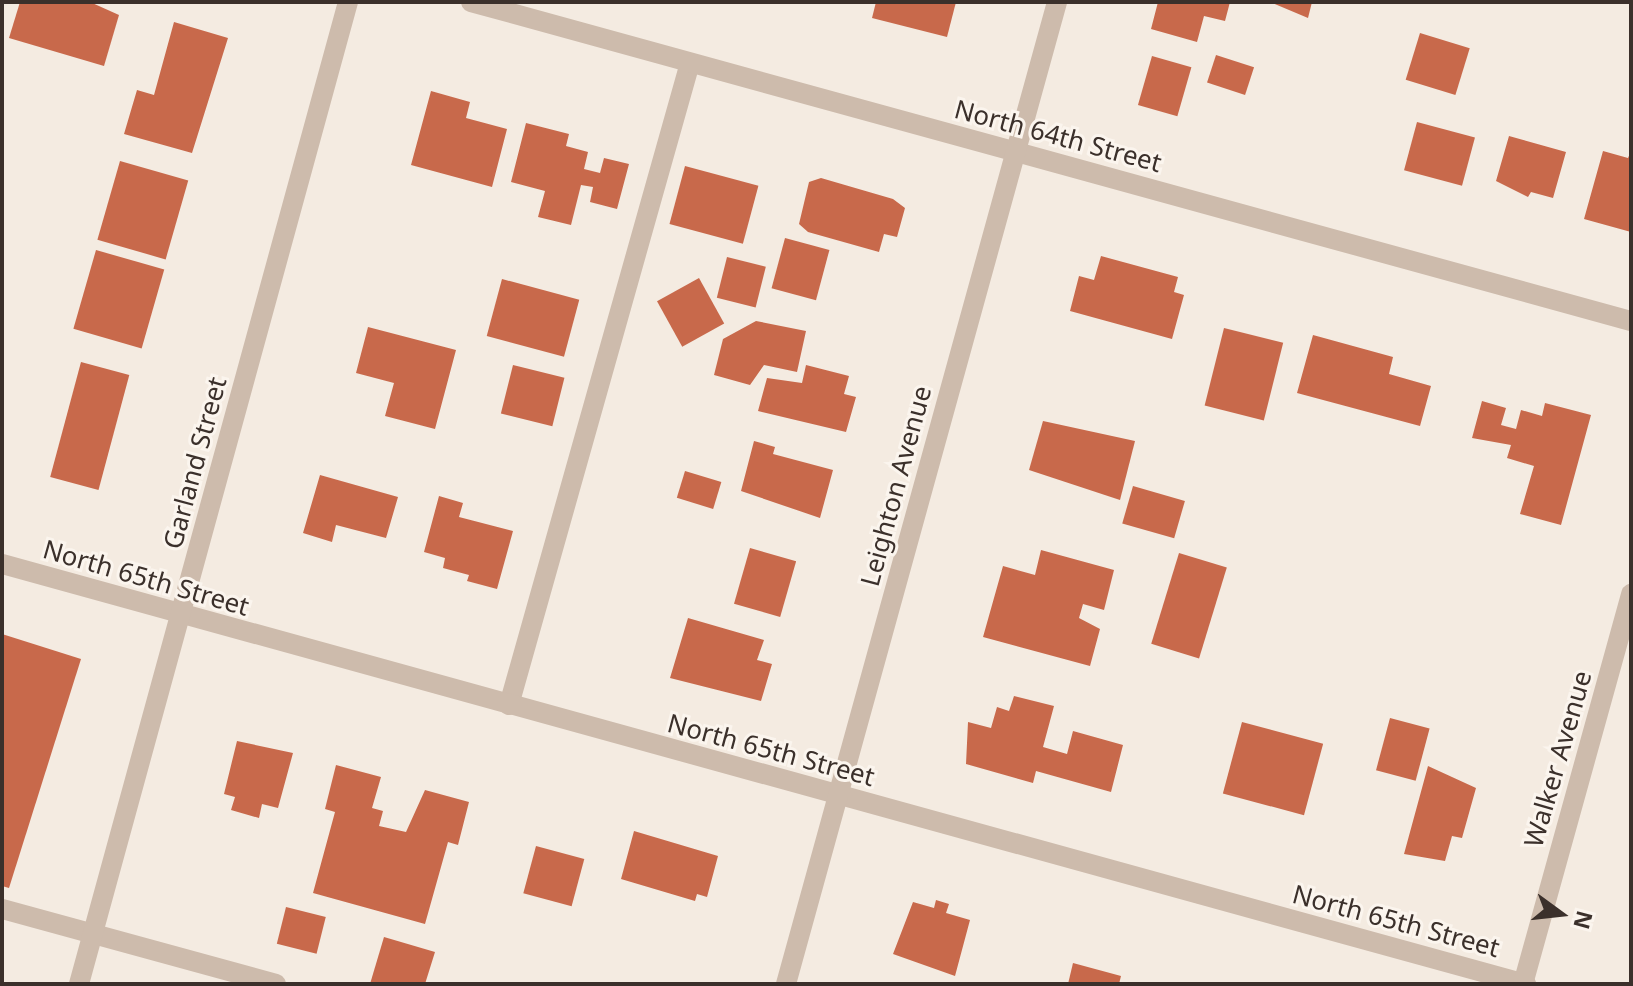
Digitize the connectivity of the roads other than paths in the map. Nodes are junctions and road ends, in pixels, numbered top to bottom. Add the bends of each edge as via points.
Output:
1 (348, 2) edge
2 (471, 2) edge
3 (1057, 2) edge
4 (690, 63) junction
5 (1016, 152) junction
6 (1631, 321) edge
7 (2, 564) edge
8 (1631, 594) edge
9 (180, 614) junction
10 (509, 705) junction
11 (838, 795) junction
12 (2, 909) edge
13 (93, 934) junction
14 (79, 984) edge
15 (276, 984) edge
16 (786, 984) edge
17 (1524, 984) edge

1 - 9 street, Garland Street
2 - 4 street, North 64th Street
3 - 5 street, Leighton Avenue
4 - 5 street, North 64th Street
4 - 10 street
5 - 6 street, North 64th Street
5 - 11 street, Leighton Avenue
7 - 9 street, North 65th Street
8 - 17 street, Walker Avenue
9 - 10 street, North 65th Street
9 - 13 street, Garland Street
10 - 11 street, North 65th Street
11 - 16 street, Leighton Avenue
11 - 17 street, North 65th Street
12 - 13 street
13 - 14 street, Garland Street
13 - 15 street

